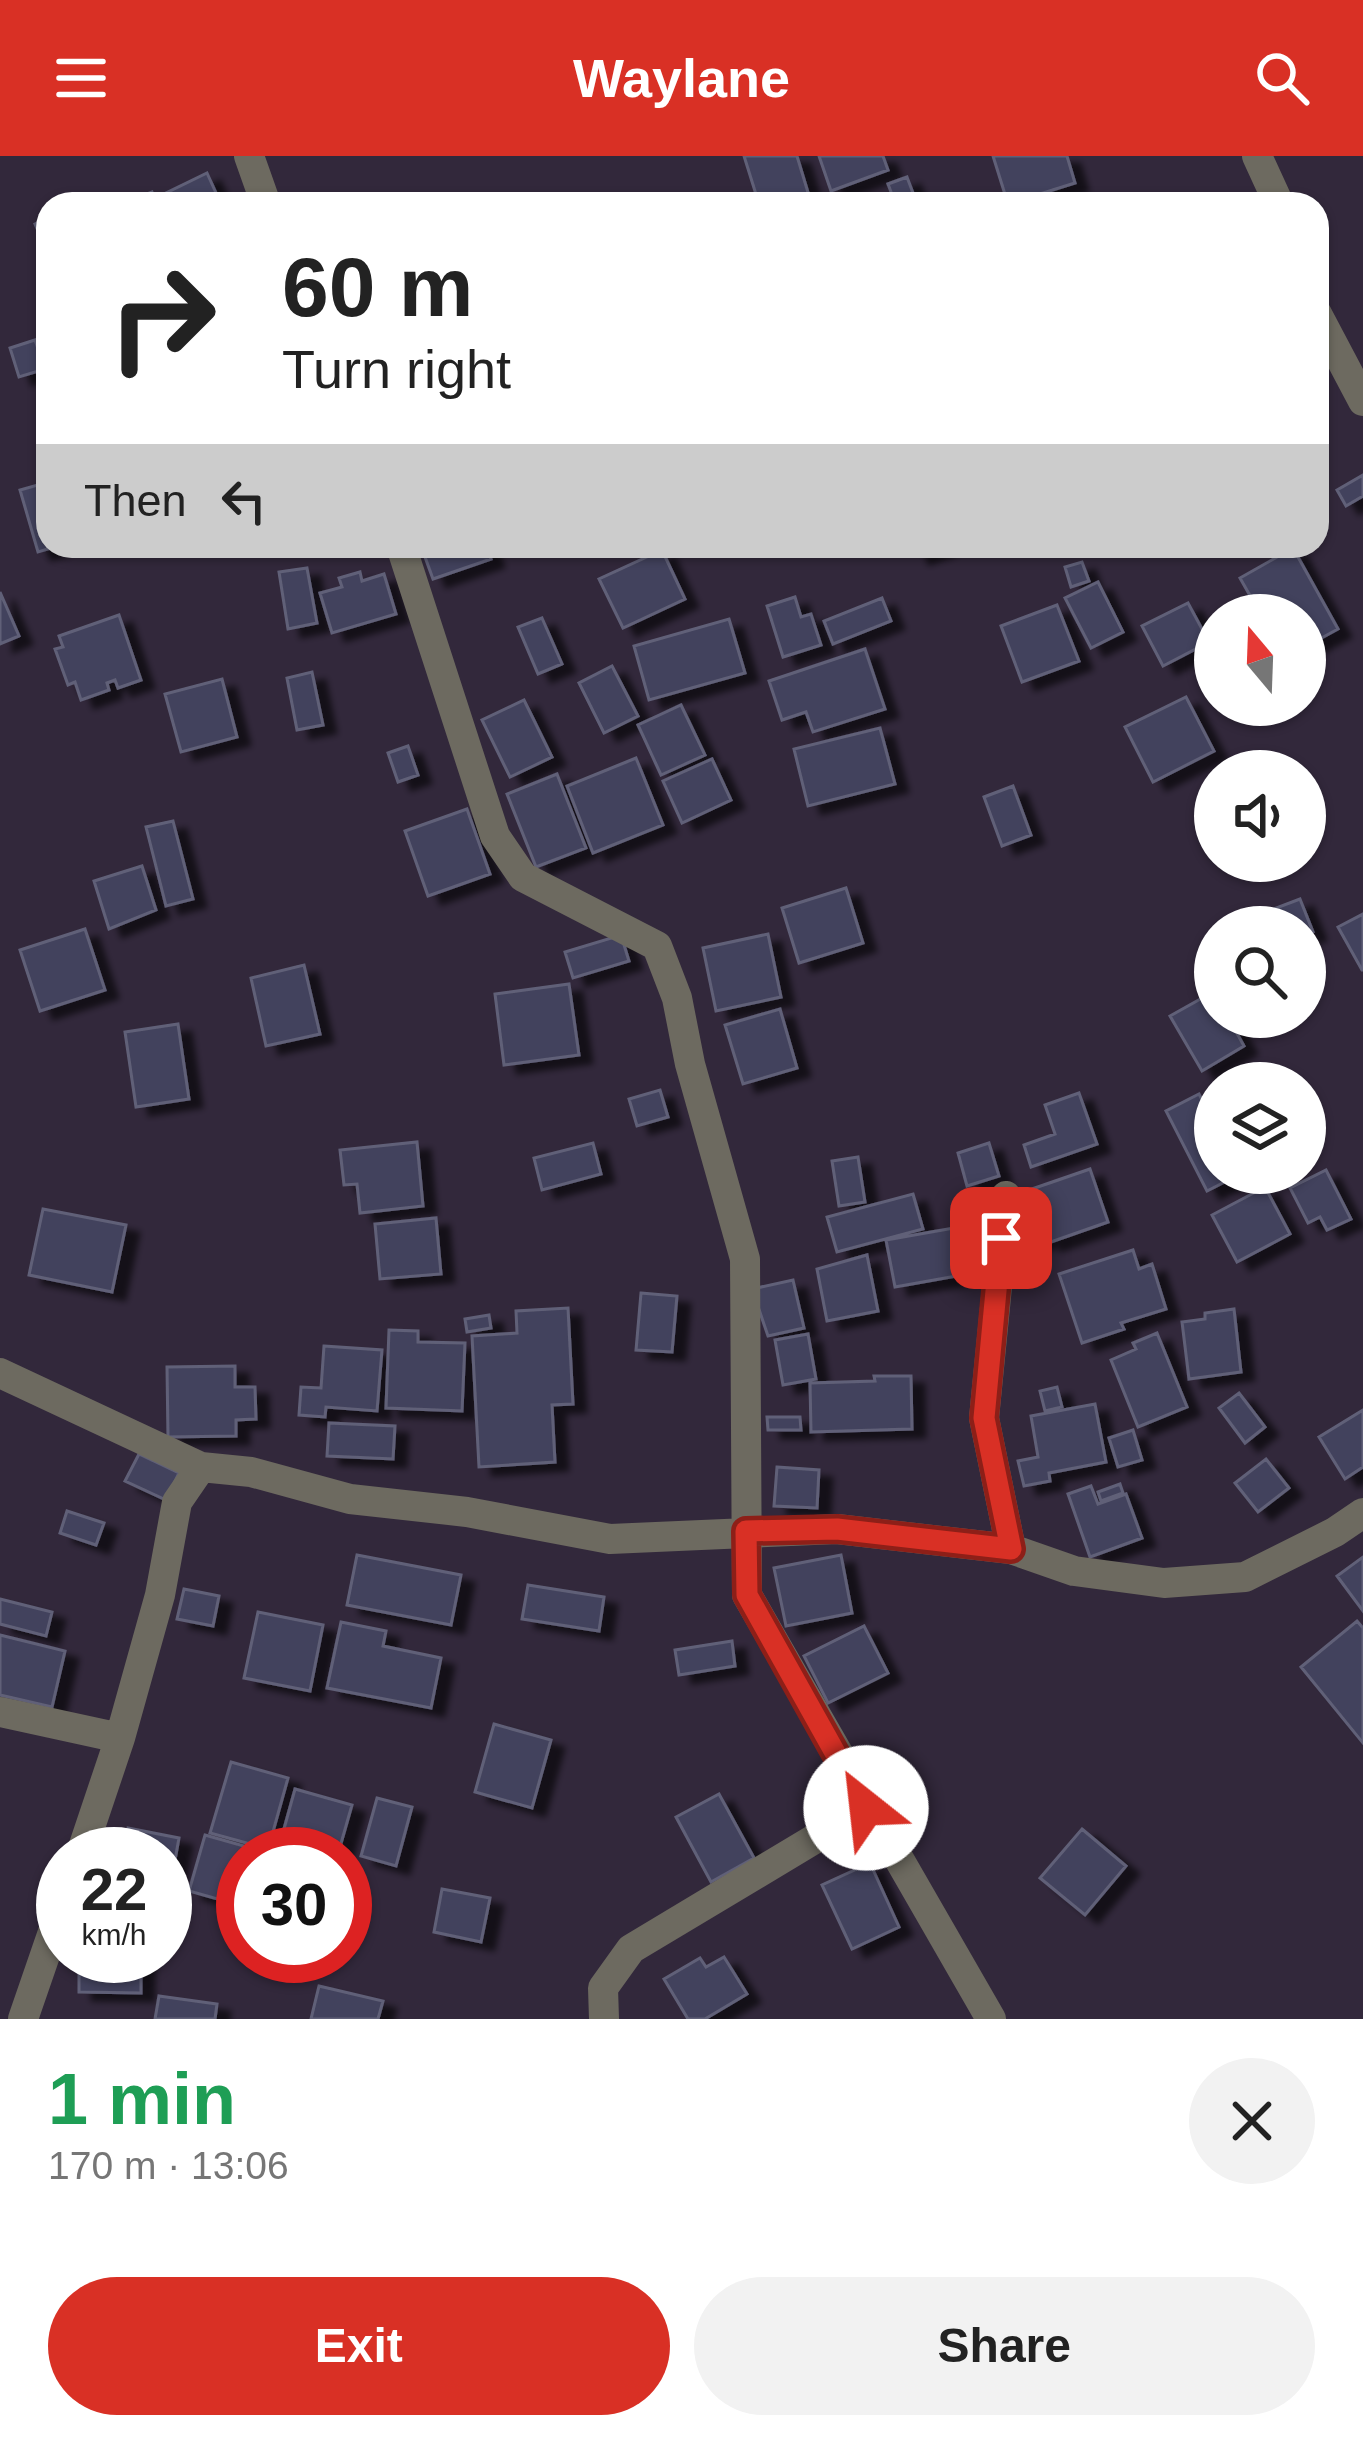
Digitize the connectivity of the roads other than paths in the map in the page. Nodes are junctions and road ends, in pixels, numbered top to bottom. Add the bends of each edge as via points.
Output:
1 (249, 156) edge
2 (1257, 156) edge
3 (262, 192) edge
4 (1274, 192) edge
5 (1329, 337) edge
6 (1363, 401) edge
7 (405, 558) edge
8 (1006, 1196) dead end
9 (0, 1373) edge
10 (201, 1467) junction
11 (1363, 1514) edge
12 (746, 1531) junction
13 (1011, 1549) junction
14 (0, 1712) edge
15 (120, 1738) junction
16 (866, 1808) junction
17 (90, 1827) edge
18 (36, 1981) edge
19 (23, 2019) edge
20 (604, 2019) edge
21 (991, 2019) edge

1 - 3 street
2 - 4 street
5 - 6 street
7 - 12 street via 495,836 523,877 657,946 677,998 745,1259
8 - 13 street via 984,1418
9 - 10 street
10 - 12 street via 610,1539
10 - 15 street via 177,1502
11 - 13 street via 1245,1577 1163,1583 1074,1571
12 - 13 street via 837,1529
12 - 16 street via 747,1595
14 - 15 street
15 - 17 street
16 - 20 street via 631,1949 603,1988
16 - 21 street
18 - 19 street

